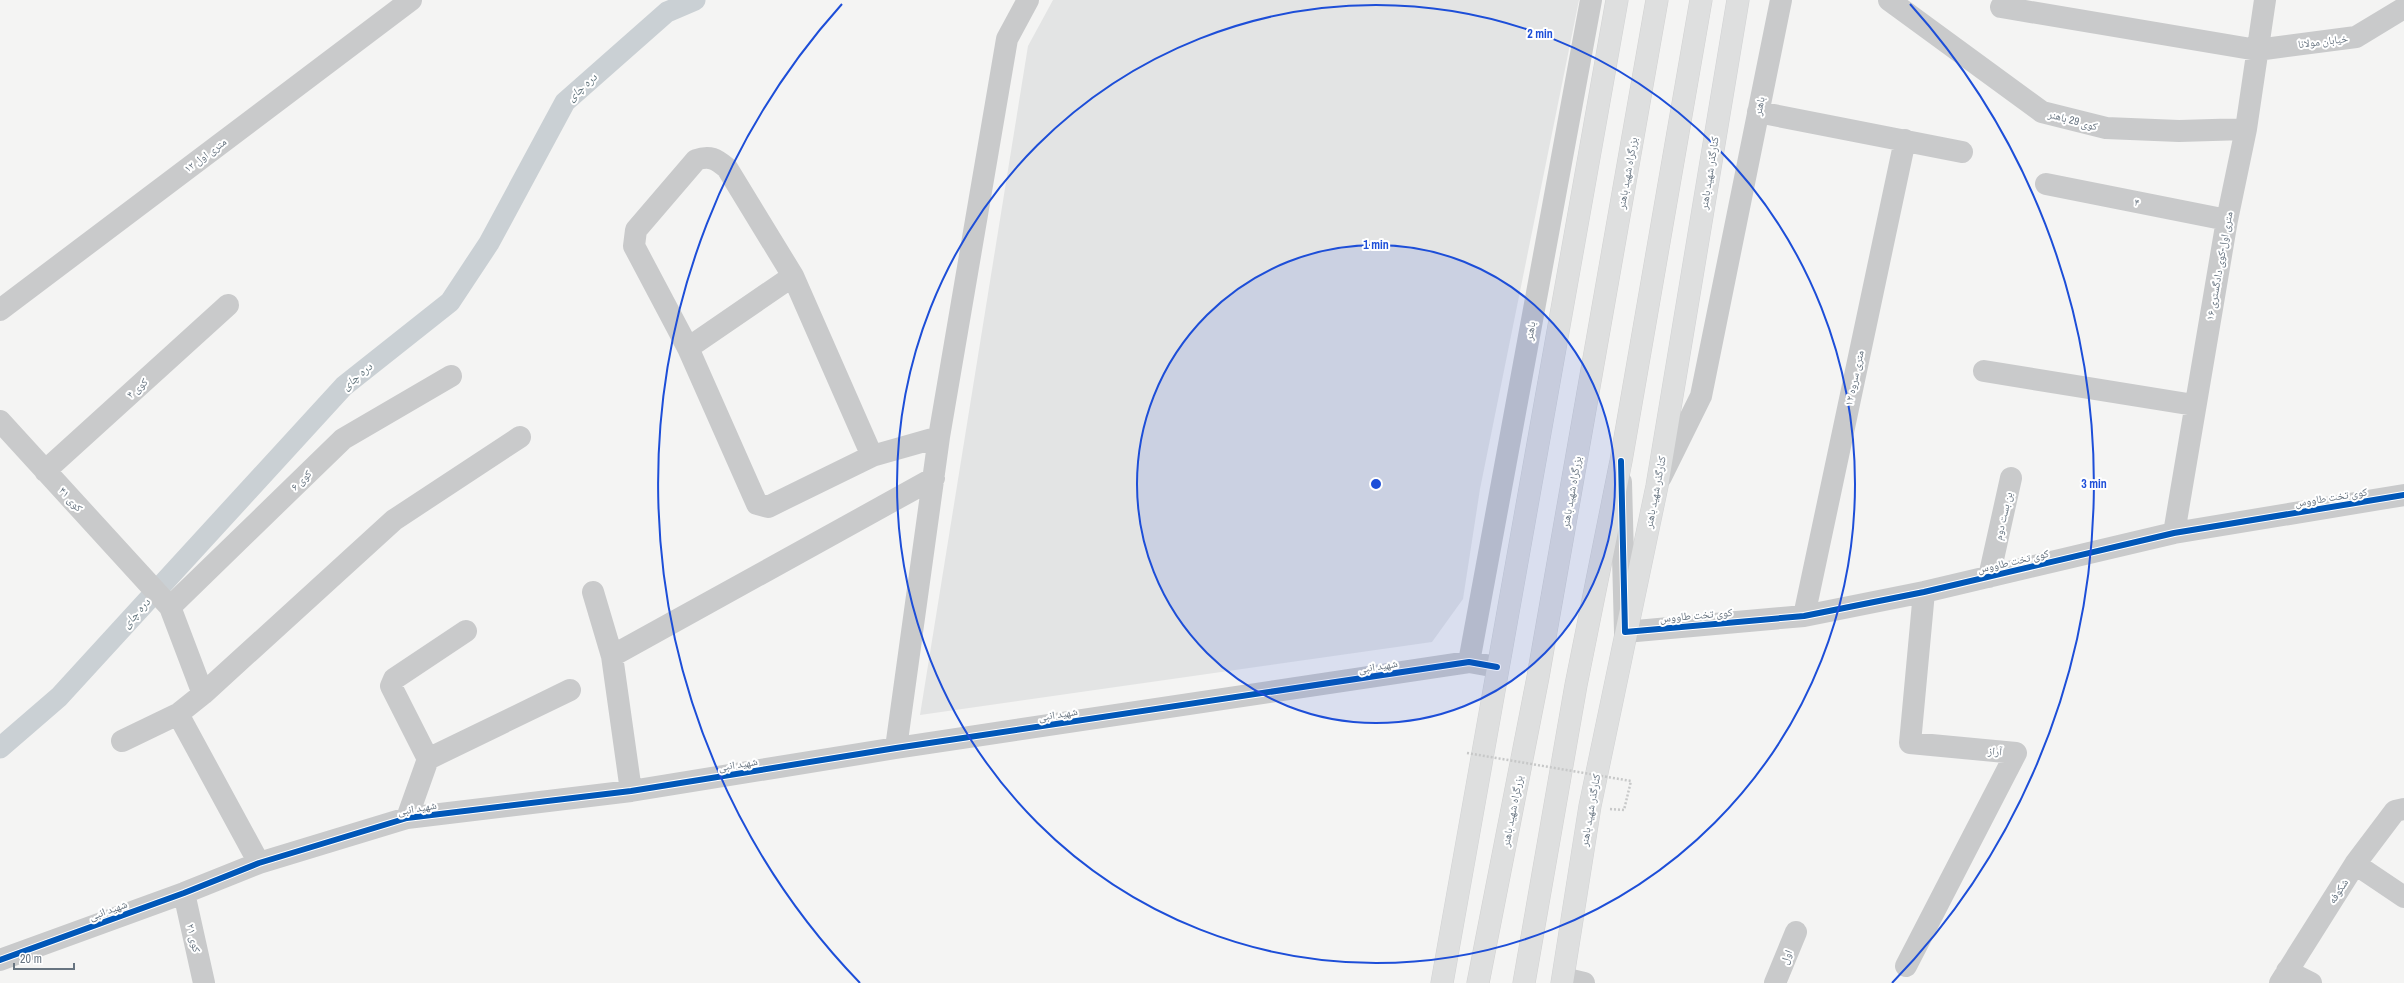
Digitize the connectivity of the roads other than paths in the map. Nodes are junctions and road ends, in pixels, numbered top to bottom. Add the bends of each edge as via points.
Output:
1 (411, 0) edge
2 (1028, 0) edge
3 (1591, 0) edge
4 (1616, 0) edge
5 (1657, 0) edge
6 (1701, 0) edge
7 (1738, 0) edge
8 (1781, 0) edge
9 (1889, 0) edge
10 (2265, 0) edge
11 (2001, 7) dead end
12 (2404, 8) edge
13 (2257, 50) junction
14 (1758, 112) junction
15 (2246, 129) junction
16 (1904, 140) junction
17 (1962, 152) dead end
18 (2046, 184) dead end
19 (2227, 220) junction
20 (794, 276) junction
21 (228, 305) dead end
22 (0, 310) edge
23 (688, 348) junction
24 (1984, 371) dead end
25 (451, 376) dead end
26 (2194, 405) junction
27 (0, 422) edge
28 (520, 437) dead end
29 (940, 437) junction
30 (872, 456) junction
31 (1621, 461) junction
32 (45, 471) junction
33 (934, 478) junction
34 (2011, 478) dead end
35 (1657, 486) junction
36 (2404, 495) edge
37 (2174, 533) junction
38 (1989, 577) junction
39 (593, 592) dead end
40 (1924, 592) junction
41 (170, 607) junction
42 (1804, 616) junction
43 (466, 630) dead end
44 (1625, 632) junction
45 (612, 656) junction
46 (1469, 662) junction
47 (1497, 667) junction
48 (570, 690) dead end
49 (203, 694) junction
50 (178, 714) junction
51 (122, 741) dead end
52 (896, 748) junction
53 (428, 759) junction
54 (631, 791) junction
55 (2404, 809) edge
56 (407, 818) junction
57 (259, 863) junction
58 (2356, 864) junction
59 (184, 893) junction
60 (2404, 897) edge
61 (1796, 932) dead end
62 (0, 960) edge
63 (1906, 966) dead end
64 (2283, 977) edge
65 (1562, 980) edge
66 (204, 983) edge
67 (1442, 983) edge
68 (1478, 983) edge
69 (1524, 983) edge
70 (1584, 983) edge
71 (1775, 983) edge
72 (2311, 983) edge

1 - 22 street, ۱۲ متری اول
2 - 29 street via 1007,39
3 - 46 street, باهنر
4 - 47 main road
5 - 68 main road, بزرگراه شهید باهنر via 1538,677
6 - 31 main road
7 - 35 main road, کنارگذر شهید باهنر
8 - 14 street, باهنر
9 - 15 street, کوی 29 باهنر via 2042,112 2106,128 2178,131
10 - 13 street, ۱۶ متری اول-کوی دادگستری
11 - 13 street, خیابان مولانا
12 - 13 street, خیابان مولانا via 2356,37
13 - 15 street, ۱۶ متری اول-کوی دادگستری
14 - 16 street
14 - 35 street, باهنر via 1701,396
15 - 19 street, ۱۶ متری اول-کوی دادگستری
16 - 17 street
16 - 42 street, ۱۲ متری سروه
18 - 19 street, ۴
19 - 26 street, ۱۶ متری اول-کوی دادگستری
20 - 23 street
20 - 23 street via 727,168 715,158 696,160 636,230 634,238 634,246
20 - 30 street
21 - 32 street, کوی ۴
23 - 30 street via 756,504 768,507
24 - 26 street
25 - 41 street, کوی ۶ via 343,439
26 - 37 street, ۱۶ متری اول-کوی دادگستری
27 - 32 street, کوی ۴۱
28 - 49 street via 394,520
29 - 30 street
29 - 33 street
31 - 44 street
31 - 69 main road via 1576,685
32 - 41 street, کوی ۴۱
33 - 45 street
33 - 52 street
34 - 38 street, بن بست دوم
35 - 44 main road, کنارگذر شهید باهنر
36 - 37 street, کوی تخت طاووس
37 - 38 street, کوی تخت طاووس
38 - 40 street, کوی تخت طاووس
39 - 45 street
40 - 42 street, کوی تخت طاووس
40 - 63 street, آراز via 1910,743 2016,753
41 - 49 street
42 - 44 street, کوی تخت طاووس
43 - 53 street via 394,679 391,686
44 - 65 main road, کنارگذر شهید باهنر via 1590,806
45 - 54 street
46 - 47 street, شهید انبی
46 - 52 street, شهید انبی
47 - 67 main road
48 - 53 street
49 - 50 street
50 - 51 street
50 - 57 street
52 - 54 street, شهید انبی
53 - 56 street
54 - 56 street, شهید انبی
55 - 58 street, شکوفه via 2395,810
56 - 57 street, شهید انبی
57 - 59 street, شهید انبی
58 - 60 street
58 - 64 street, شکوفه
59 - 62 street, شهید انبی
59 - 66 street, کوی ۲۱
61 - 71 street, اول
64 - 72 street
65 - 70 street

